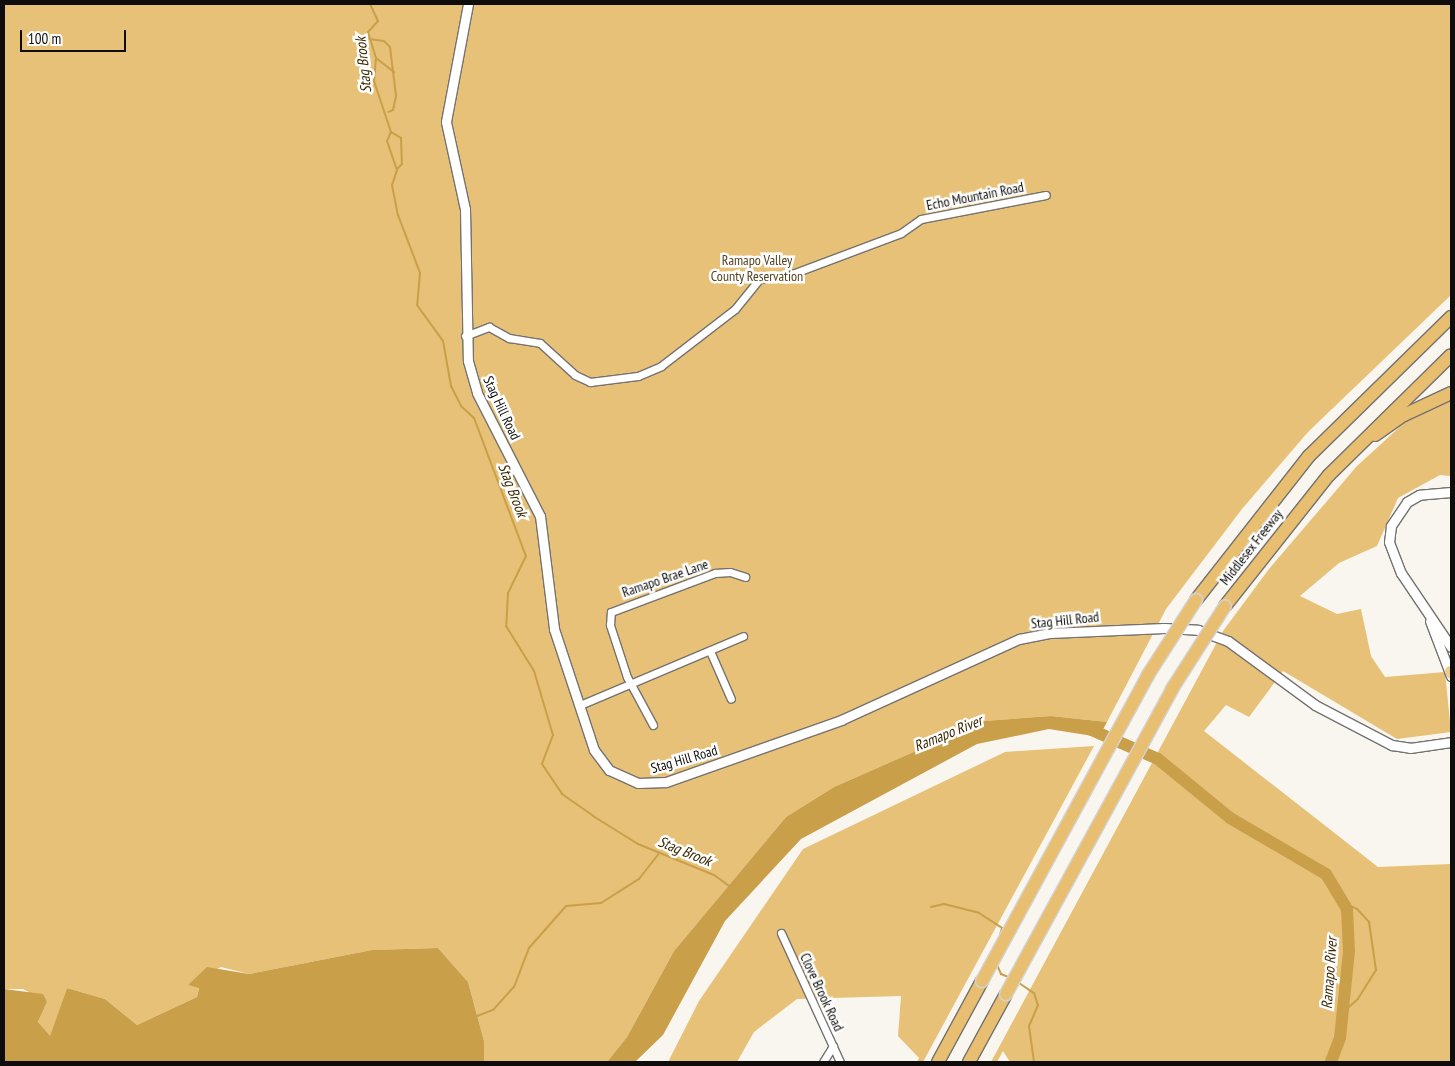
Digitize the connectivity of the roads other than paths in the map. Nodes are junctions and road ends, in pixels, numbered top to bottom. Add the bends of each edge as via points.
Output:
1 (468, 4) edge
2 (1046, 194) dead end
3 (1451, 317) edge
4 (465, 336) junction
5 (1451, 356) edge
6 (1451, 393) edge
7 (1451, 492) edge
8 (1302, 507) junction
9 (745, 577) dead end
10 (1423, 607) junction
11 (743, 636) dead end
12 (1451, 647) edge
13 (710, 651) junction
14 (1451, 673) edge
15 (631, 685) junction
16 (731, 699) dead end
17 (580, 705) junction
18 (653, 725) dead end
19 (1451, 742) edge
20 (781, 933) dead end
21 (833, 1046) junction
22 (823, 1062) edge
23 (840, 1062) edge
24 (938, 1062) edge
25 (969, 1062) edge

1 - 4 street, Stag Hill Road via 446,122 465,209
2 - 4 street, Echo Mountain Road via 921,219 901,233 865,247 792,274 759,279 735,309 661,366 638,376 590,382 575,375 540,343 509,338 489,327
3 - 24 highway, bridge via 1326,437 1264,510 1196,600 1148,675
4 - 17 street, Stag Hill Road via 478,393 542,523 554,629
5 - 8 highway via 1382,419
6 - 8 highway via 1383,429
7 - 10 street via 1419,495 1407,502 1391,526 1392,556
8 - 25 highway, Middlesex Freeway, bridge via 1225,606 1167,696
9 - 15 street, Ramapo Brae Lane via 730,572 715,573 613,610 610,625
10 - 12 street
10 - 14 street
11 - 13 street
13 - 15 street
13 - 16 street
15 - 17 street
15 - 18 street, Ramapo Brae Lane
17 - 19 street, Stag Hill Road via 601,763 628,780 657,783 815,730 1019,639 1050,633 1184,628 1215,635 1241,648 1314,705 1370,736 1410,748
20 - 21 street, Clove Brook Road
21 - 22 street
21 - 23 street, Clove Brook Road

